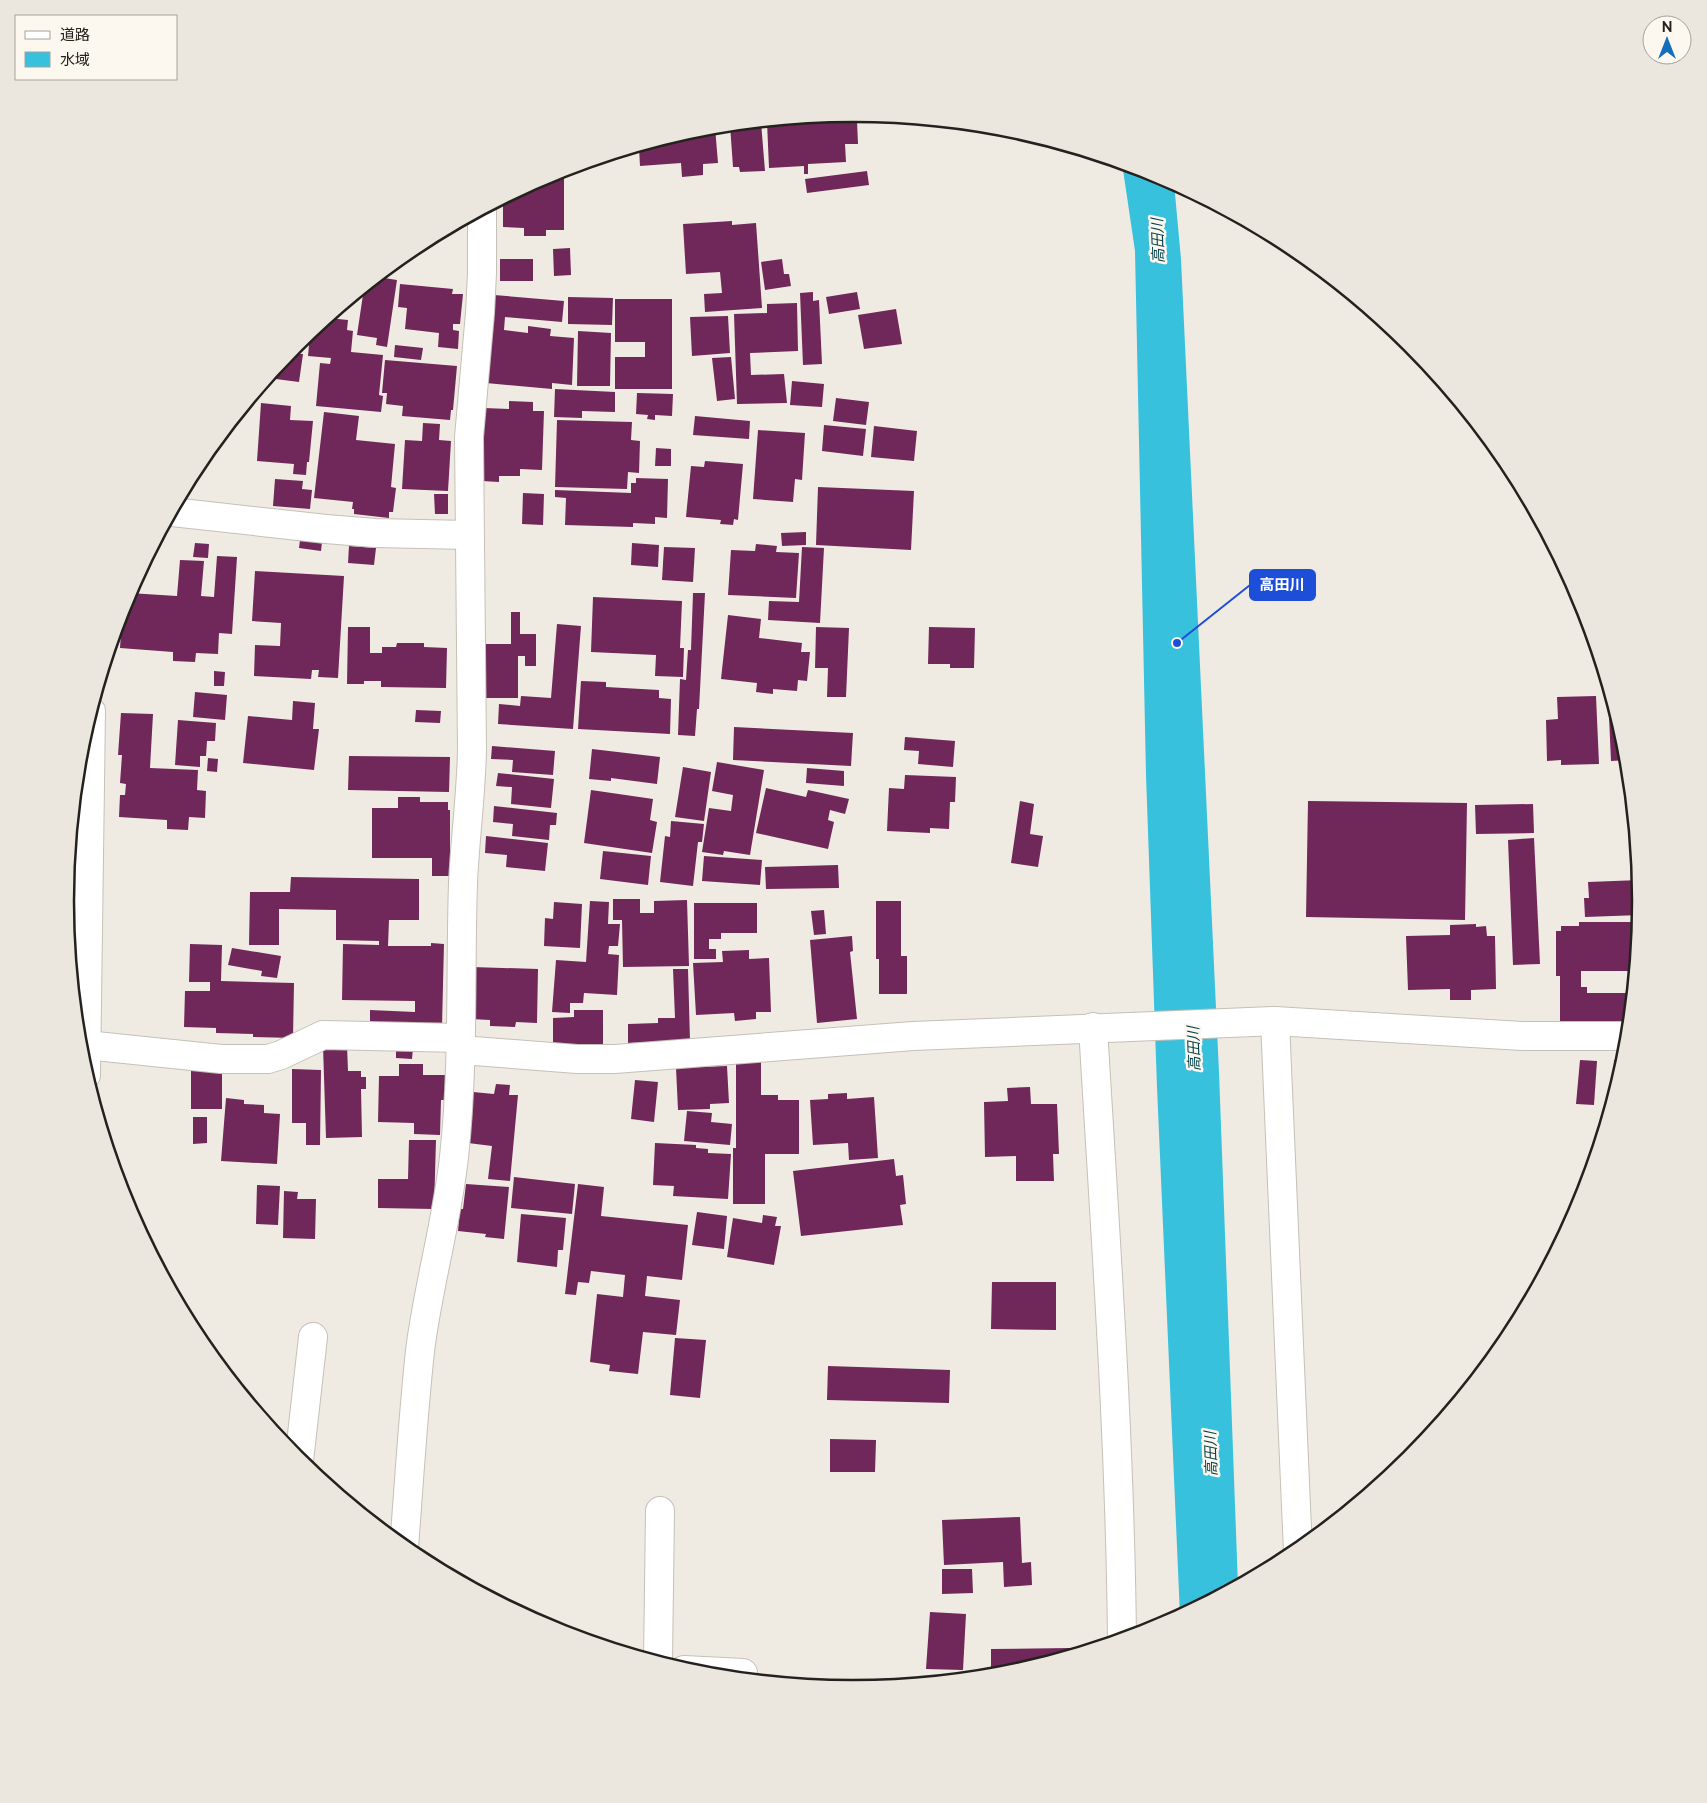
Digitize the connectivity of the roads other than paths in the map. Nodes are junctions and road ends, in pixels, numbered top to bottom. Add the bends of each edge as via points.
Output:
1 (482, 216) edge
2 (178, 513) edge
3 (469, 536) junction
4 (90, 745) edge
5 (81, 1006) edge
6 (1275, 1020) junction
7 (1093, 1027) junction
8 (1621, 1036) edge
9 (461, 1044) junction
10 (87, 1045) edge
11 (312, 1337) dead end
12 (300, 1451) edge
13 (660, 1511) dead end
14 (405, 1539) edge
15 (1298, 1542) edge
16 (1122, 1633) edge
17 (658, 1656) edge
18 (740, 1673) edge
19 (743, 1673) dead end

1 - 3 street via 480,313 469,437
2 - 3 street via 326,529
3 - 9 street via 472,759 463,883
4 - 5 street
6 - 7 street
6 - 8 street via 1522,1036
6 - 15 street
7 - 9 street via 913,1036 615,1059 577,1059
7 - 16 street via 1116,1425
9 - 10 street via 323,1035 268,1059 221,1059
9 - 14 street via 454,1156 420,1351
11 - 12 street
13 - 17 street
18 - 19 street

